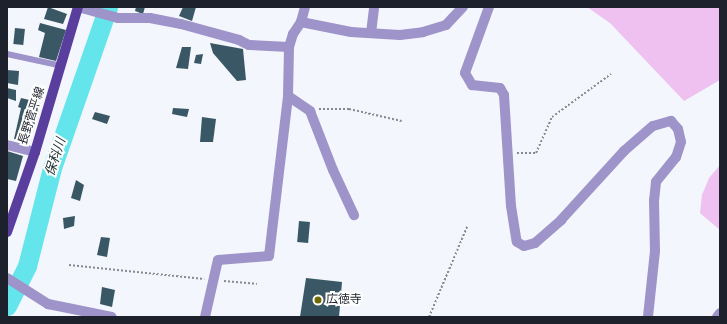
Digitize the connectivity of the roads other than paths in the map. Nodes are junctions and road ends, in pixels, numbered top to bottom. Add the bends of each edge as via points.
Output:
1 (305, 7) edge
2 (374, 7) edge
3 (463, 7) edge
4 (489, 7) edge
5 (81, 8) edge
6 (301, 22) junction
7 (371, 33) junction
8 (289, 47) junction
9 (7, 54) edge
10 (62, 66) junction
11 (288, 96) junction
12 (7, 145) edge
13 (34, 152) junction
14 (354, 215) dead end
15 (7, 232) edge
16 (7, 278) edge
17 (720, 313) edge
18 (78, 315) edge
19 (112, 317) edge
20 (205, 317) edge
21 (648, 317) edge
22 (717, 317) edge

1 - 6 street
2 - 7 street
3 - 7 street via 446,25 423,32
4 - 21 street via 465,73 472,85 500,88 504,95 517,242 524,246 535,243 561,220 624,151 653,126 671,121 678,129 681,142 676,157 656,182 655,252
5 - 8 street via 118,18 150,18 181,24 249,45
5 - 10 main road, 長野菅平線
6 - 7 street via 351,32
6 - 8 street via 293,34
8 - 11 street
9 - 10 lane
10 - 13 main road, 長野菅平線
11 - 14 street via 310,111 330,164
11 - 20 street via 269,256 218,260
12 - 13 street
13 - 15 main road, 長野菅平線
16 - 18 street via 48,304
17 - 22 street
18 - 19 street

